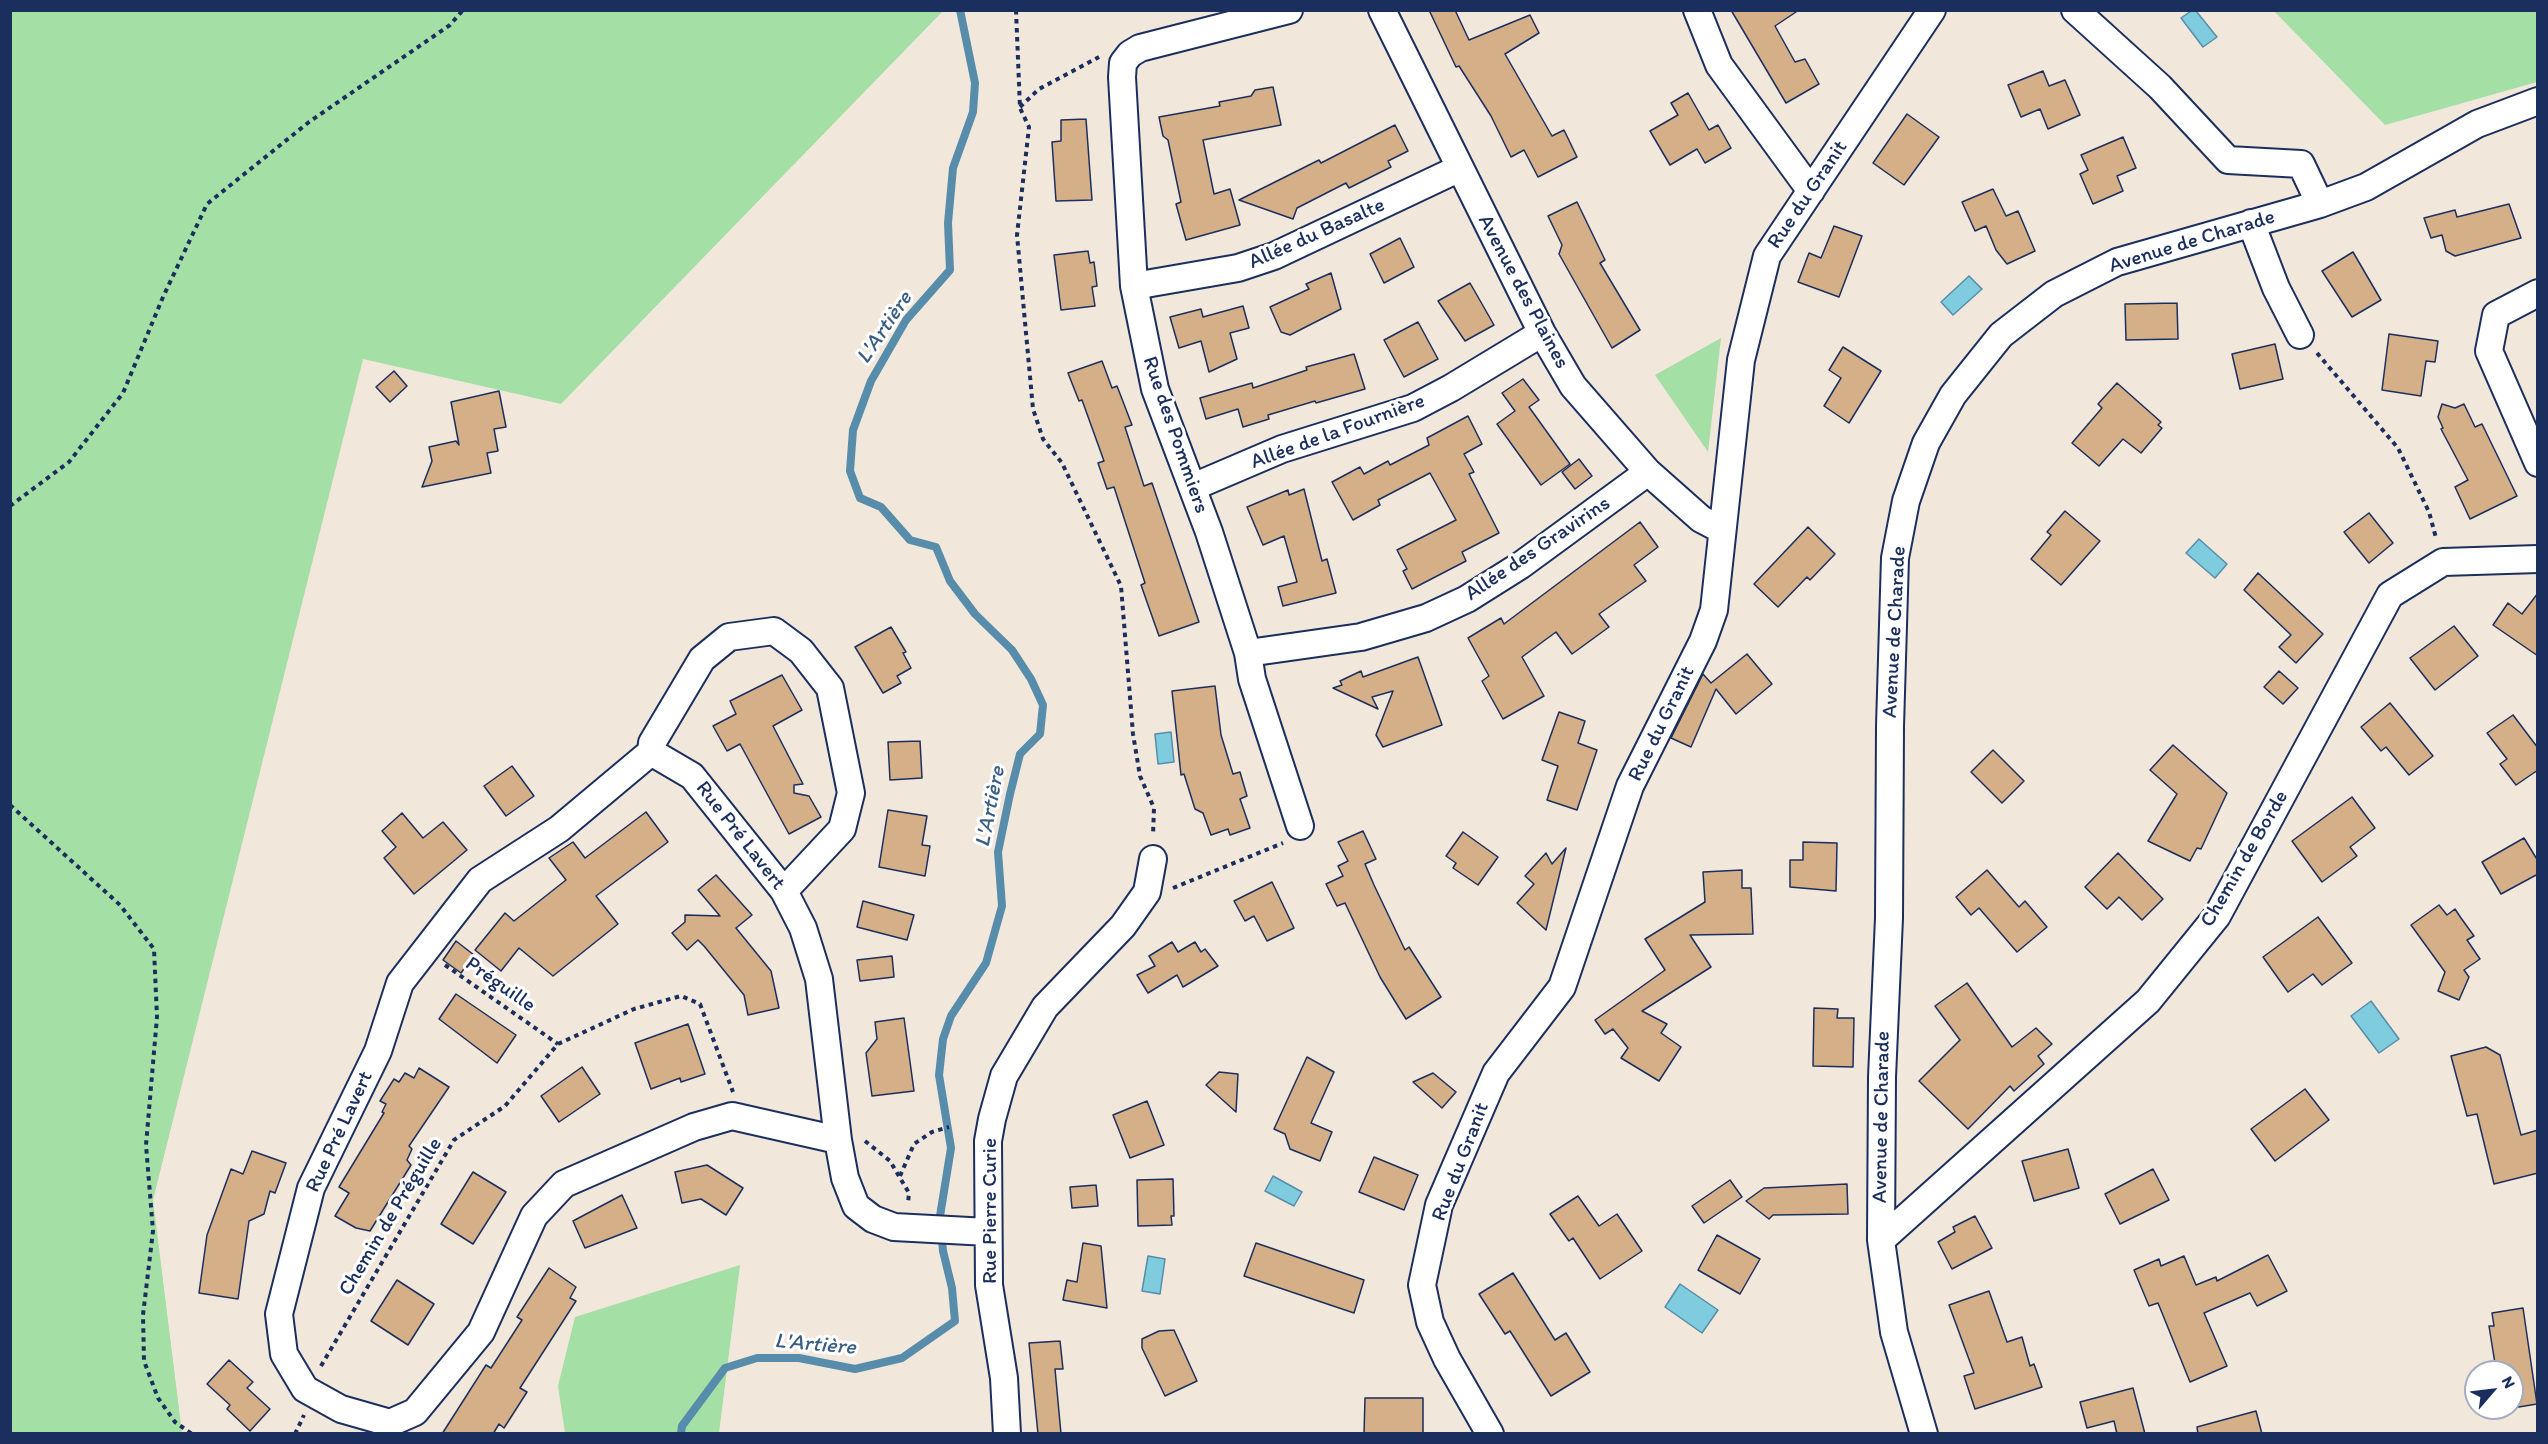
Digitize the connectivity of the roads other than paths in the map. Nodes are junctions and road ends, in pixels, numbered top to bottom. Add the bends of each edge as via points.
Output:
1 (1289, 10) edge
2 (1382, 10) edge
3 (1697, 10) edge
4 (1932, 10) edge
5 (2075, 10) edge
6 (2538, 101) edge
7 (1458, 169) junction
8 (1811, 191) junction
9 (2320, 204) junction
10 (2251, 223) junction
11 (1134, 285) junction
12 (2538, 294) edge
13 (1542, 333) junction
14 (2300, 335) road end
15 (2538, 463) edge
16 (1648, 472) junction
17 (1193, 487) junction
18 (1722, 531) junction
19 (2538, 559) edge
20 (1248, 652) junction
21 (651, 752) junction
22 (1300, 826) road end
23 (1153, 859) road end
24 (784, 891) junction
25 (838, 1140) junction
26 (988, 1232) junction
27 (1881, 1240) junction
28 (1007, 1434) edge
29 (1490, 1434) edge
30 (1924, 1434) edge

1 - 11 street, Rue des Pommiers via 1140,48 1123,63
2 - 7 street, Avenue des Plaines
3 - 8 street via 1719,65
4 - 8 street, Rue du Granit
5 - 9 street via 2160,87 2228,160 2301,164
6 - 9 street, Avenue de Charade via 2477,124 2366,188
7 - 11 street, Allée du Basalte via 1274,256 1238,268
7 - 13 street, Avenue des Plaines
8 - 18 street, Rue du Granit via 1767,256 1741,360
9 - 10 street, Avenue de Charade
10 - 14 street via 2276,288
10 - 27 street, Avenue de Charade via 2117,262 2054,294 2001,335 1953,395 1926,443 1906,501 1895,558
11 - 17 street, Rue des Pommiers via 1155,388
12 - 15 street via 2496,315 2489,351
13 - 16 street, Avenue des Plaines via 1573,386
13 - 17 street, Allée de la Fournière via 1413,408 1282,449
16 - 18 street, Avenue des Plaines via 1701,519
16 - 20 street, Allée des Gravirins via 1521,565 1426,618 1361,637
17 - 20 street, Rue des Pommiers
18 - 29 street, Rue du Granit via 1718,581 1703,641 1630,786 1562,987 1496,1073 1439,1205 1422,1285 1430,1322
19 - 27 street, Chemin de Borde via 2443,562 2390,595 2217,916 2148,1001
20 - 22 street, Rue des Pommiers via 1252,679
21 - 24 street, Rue Pré Lavert via 692,776
21 - 24 street via 652,743 702,659 729,637 774,631 801,651 830,688 850,793 842,829
21 - 25 street, Rue Pré Lavert via 559,829 480,880 400,983 378,1051 311,1188 279,1314 284,1354 305,1389 341,1408 390,1424 415,1412 481,1332 534,1216 564,1184 694,1127 732,1116
23 - 26 street, Rue Pierre Curie via 1147,892 1108,943 1045,1007 1004,1076 988,1141
24 - 25 street, Rue Pré Lavert via 803,928 819,979
25 - 26 street via 845,1178 856,1206 873,1219 894,1227
26 - 28 street, Rue Pierre Curie via 989,1285 1004,1378
27 - 30 street, Avenue de Charade via 1894,1332

